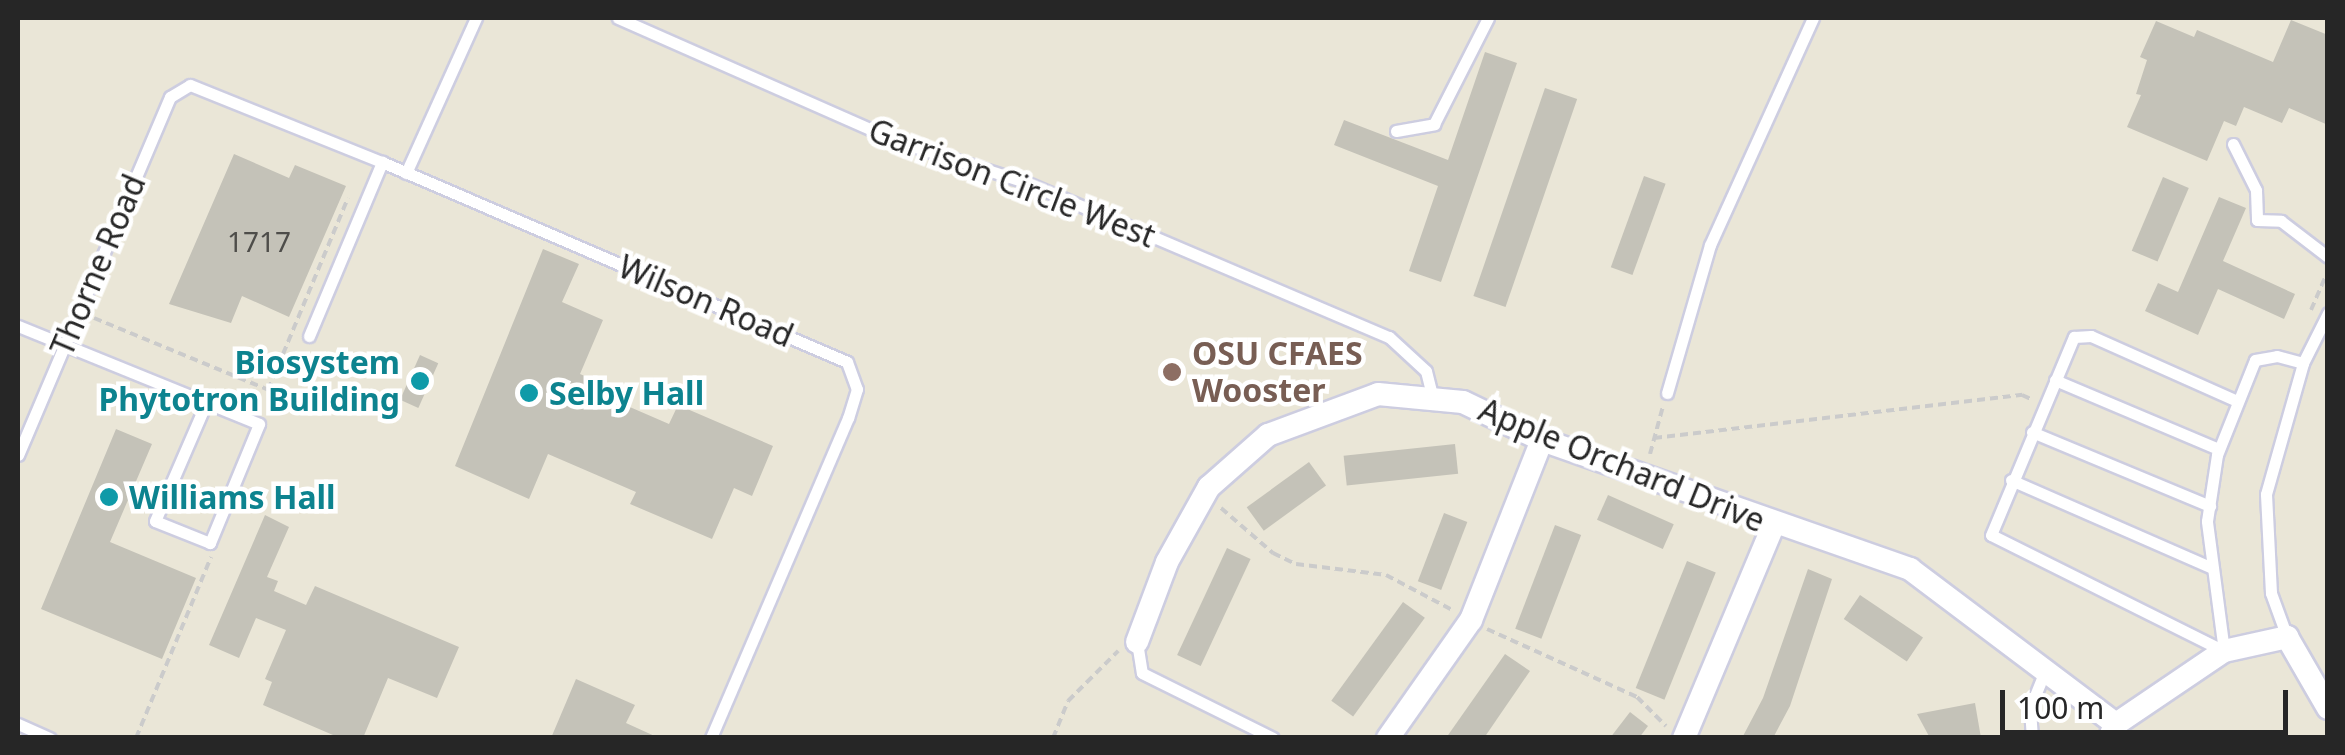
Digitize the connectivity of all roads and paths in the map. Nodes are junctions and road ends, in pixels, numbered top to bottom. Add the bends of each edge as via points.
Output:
1 (476, 18) edge
2 (618, 18) edge
3 (1488, 18) edge
4 (1813, 18) edge
5 (190, 85) joint
6 (1396, 131) dead end
7 (2233, 144) dead end
8 (382, 162) junction
9 (406, 173) junction
10 (348, 198) dead end
11 (2328, 257) edge
12 (78, 312) junction
13 (2328, 313) edge
14 (18, 326) edge
15 (309, 336) dead end
16 (66, 343) junction
17 (2303, 364) junction
18 (2054, 380) junction
19 (268, 390) junction
20 (1667, 393) joint
21 (1433, 399) junction
22 (2235, 400) junction
23 (298, 402) dead end
24 (206, 403) junction
25 (2044, 405) junction
26 (2032, 432) junction
27 (1654, 438) junction
28 (1542, 440) junction
29 (2218, 449) junction
30 (18, 455) edge
31 (1643, 478) junction
32 (2011, 480) junction
33 (1209, 486) junction
34 (2210, 506) junction
35 (1773, 526) junction
36 (211, 558) dead end
37 (2212, 568) junction
38 (1471, 620) junction
39 (2287, 637) junction
40 (1137, 642) junction
41 (2224, 651) junction
42 (2045, 671) junction
43 (2328, 708) edge
44 (18, 724) edge
45 (2112, 731) edge
46 (50, 738) edge
47 (136, 738) edge
48 (711, 738) edge
49 (1053, 738) edge
50 (1273, 738) edge
51 (1388, 738) edge
52 (1674, 738) edge
53 (1684, 738) edge
54 (2032, 738) edge

1 - 9 lane
2 - 21 lane, Garrison Circle West via 894,140 1025,182 1389,336 1426,372
3 - 6 lane via 1434,124
4 - 20 lane via 1710,244
5 - 8 lane, Wilson Road
5 - 12 lane, Thorne Road via 170,97
7 - 11 lane via 2256,190 2257,220 2281,221
8 - 9 lane, Wilson Road
8 - 15 lane
9 - 48 lane, Wilson Road via 847,362 857,389 848,418
10 - 19 path
12 - 16 lane, Thorne Road
12 - 19 path
13 - 17 lane
14 - 16 lane
16 - 24 lane
16 - 30 lane, Thorne Road
17 - 22 lane via 2277,356 2255,360
17 - 39 lane via 2266,494 2270,593
18 - 22 lane via 2074,338 2091,336
18 - 25 lane
18 - 29 lane
19 - 23 path
20 - 27 path
21 - 28 street, Apple Orchard Drive via 1463,402
21 - 33 street, Apple Orchard Drive via 1378,394 1268,435
22 - 29 lane
24 - 24 lane via 155,521 210,543 258,424
25 - 26 lane
25 - 27 path via 2022,395
26 - 32 lane
26 - 34 lane
27 - 31 path
28 - 31 street, Apple Orchard Drive
28 - 38 street
29 - 34 lane
31 - 35 street, Apple Orchard Drive
32 - 37 lane
32 - 41 lane via 1992,524 1998,544
33 - 38 path via 1216,503 1273,554 1296,564 1386,575
33 - 40 street, Apple Orchard Drive via 1167,562
34 - 37 lane
35 - 42 street, Apple Orchard Drive via 1910,569
35 - 53 street
36 - 47 path
37 - 41 lane
38 - 51 street
38 - 52 path via 1637,698
39 - 41 street
39 - 43 street
40 - 49 path via 1116,652 1068,701
40 - 50 lane via 1142,674
41 - 45 street
42 - 45 street, Apple Orchard Drive
42 - 54 lane via 2030,708
44 - 46 lane

